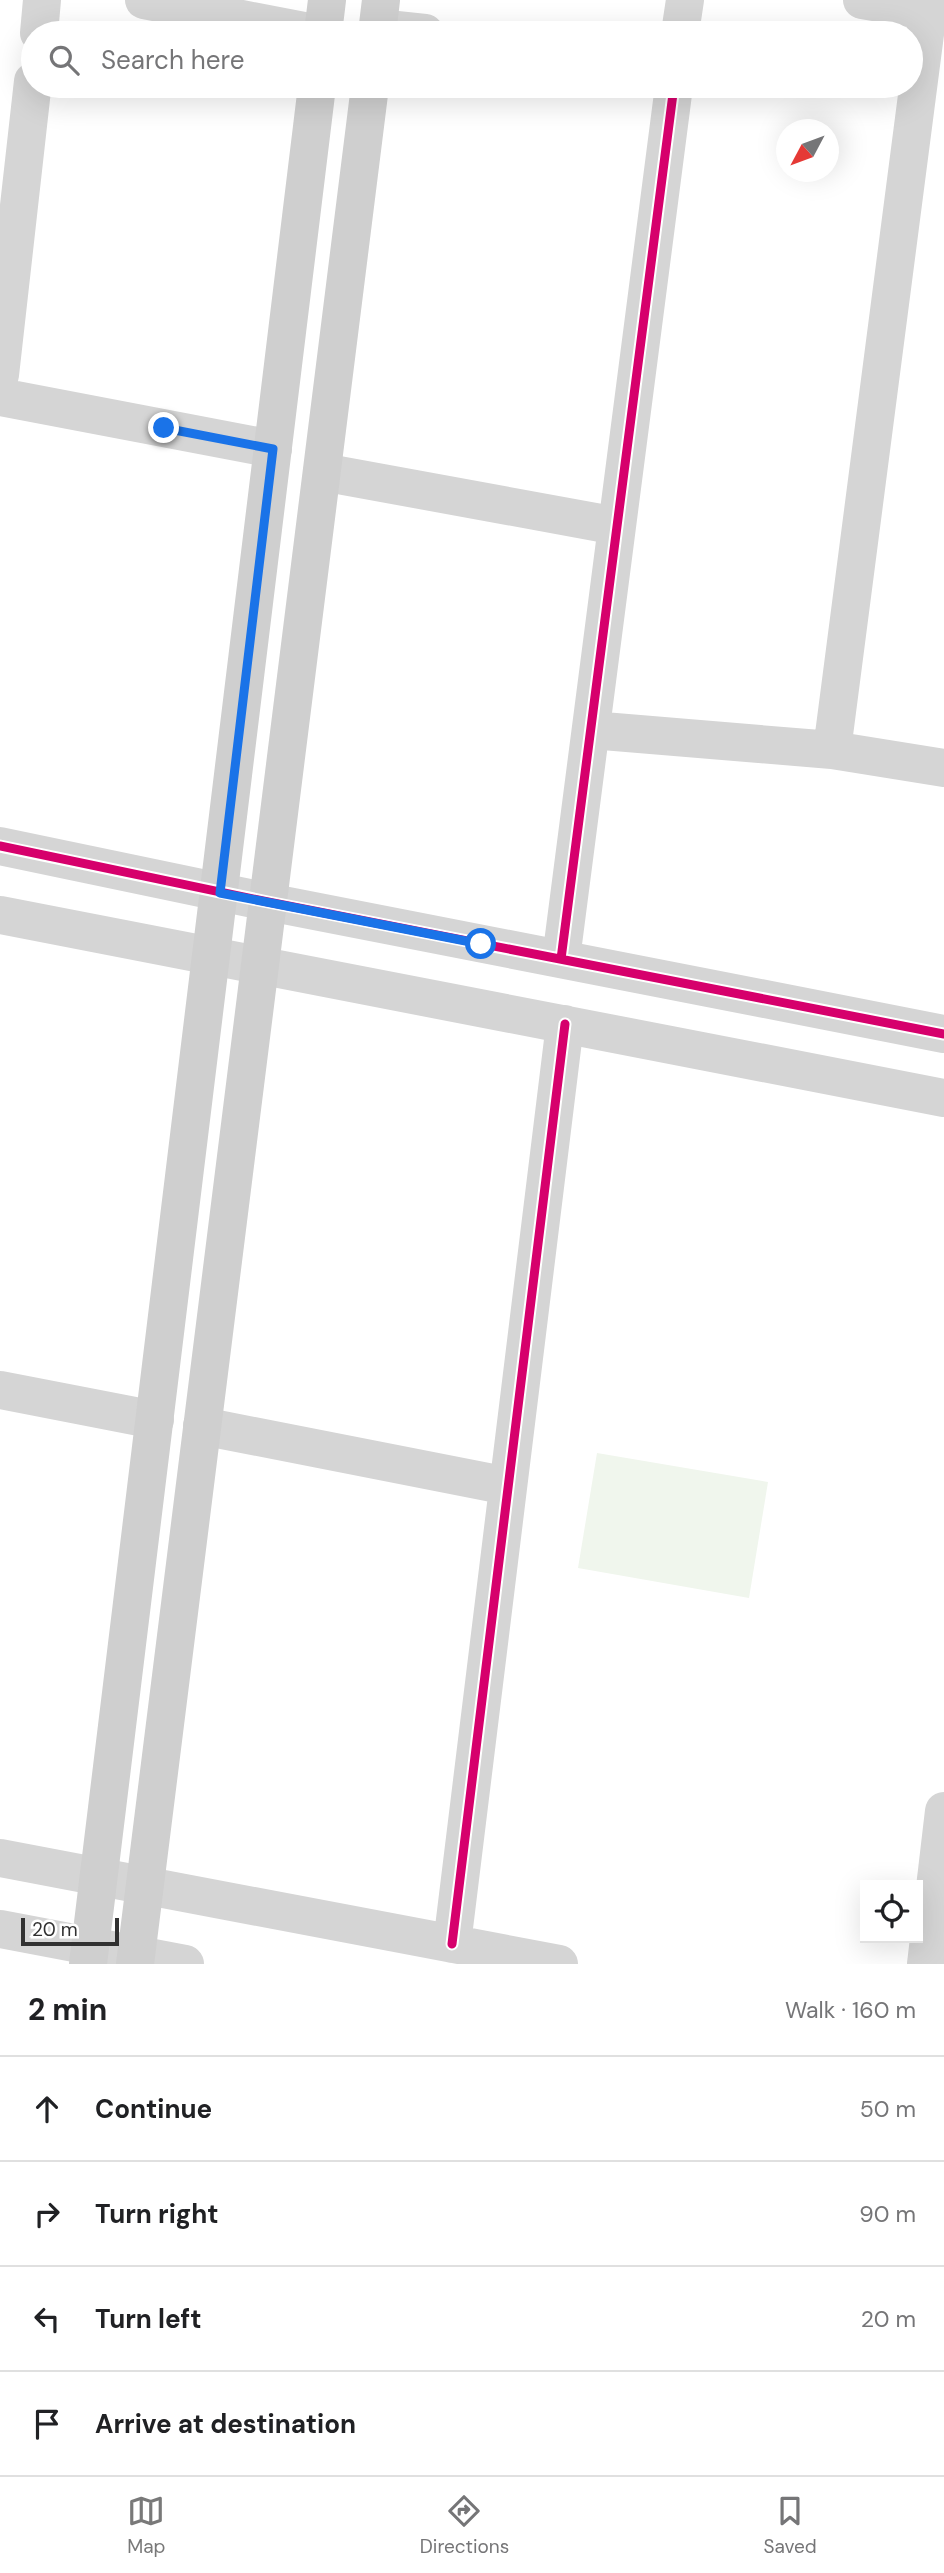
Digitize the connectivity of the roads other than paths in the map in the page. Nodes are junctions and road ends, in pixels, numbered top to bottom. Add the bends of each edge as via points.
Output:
1 (42, 0) edge
2 (144, 0) edge
3 (327, 0) edge
4 (685, 0) edge
5 (862, 0) edge
6 (936, 13) edge
7 (40, 21) edge
8 (252, 21) edge
9 (324, 21) edge
10 (682, 21) edge
11 (31, 98) edge
12 (316, 98) edge
13 (369, 98) edge
14 (672, 98) edge
15 (0, 374) edge
16 (0, 397) edge
17 (273, 449) junction
18 (322, 472) junction
19 (617, 526) junction
20 (591, 730) junction
21 (832, 750) junction
22 (944, 768) edge
23 (0, 846) edge
24 (220, 893) junction
25 (268, 902) junction
26 (0, 915) edge
27 (212, 956) junction
28 (561, 959) junction
29 (260, 965) junction
30 (565, 1024) junction
31 (944, 1034) edge
32 (944, 1098) edge
33 (0, 1390) edge
34 (155, 1420) junction
35 (202, 1426) junction
36 (508, 1486) junction
37 (944, 1811) edge
38 (0, 1857) edge
39 (99, 1877) junction
40 (145, 1885) junction
41 (0, 1929) edge
42 (452, 1944) junction
43 (89, 1955) edge
44 (136, 1959) edge
45 (185, 1964) edge
46 (559, 1964) edge
47 (926, 1964) edge

1 - 7 street
2 - 8 street
3 - 9 main road
4 - 10 street
5 - 6 street
6 - 21 street
11 - 15 street
12 - 17 main road
13 - 18 main road
14 - 19 street
16 - 17 street
17 - 24 main road
18 - 19 street
18 - 25 main road
19 - 20 street
20 - 21 street
20 - 28 street
21 - 22 street
23 - 24 street
24 - 25 street
24 - 27 main road
25 - 28 street
25 - 29 main road
26 - 27 street
27 - 29 street
27 - 34 main road
28 - 31 street
29 - 30 street
29 - 35 main road
30 - 32 street
30 - 36 street
33 - 34 street
34 - 39 main road
35 - 36 street
35 - 40 main road
36 - 42 street
37 - 47 street
38 - 39 street
39 - 40 street
39 - 43 main road
40 - 42 street
40 - 44 main road
41 - 43 street
42 - 46 street
43 - 44 street
44 - 45 street

